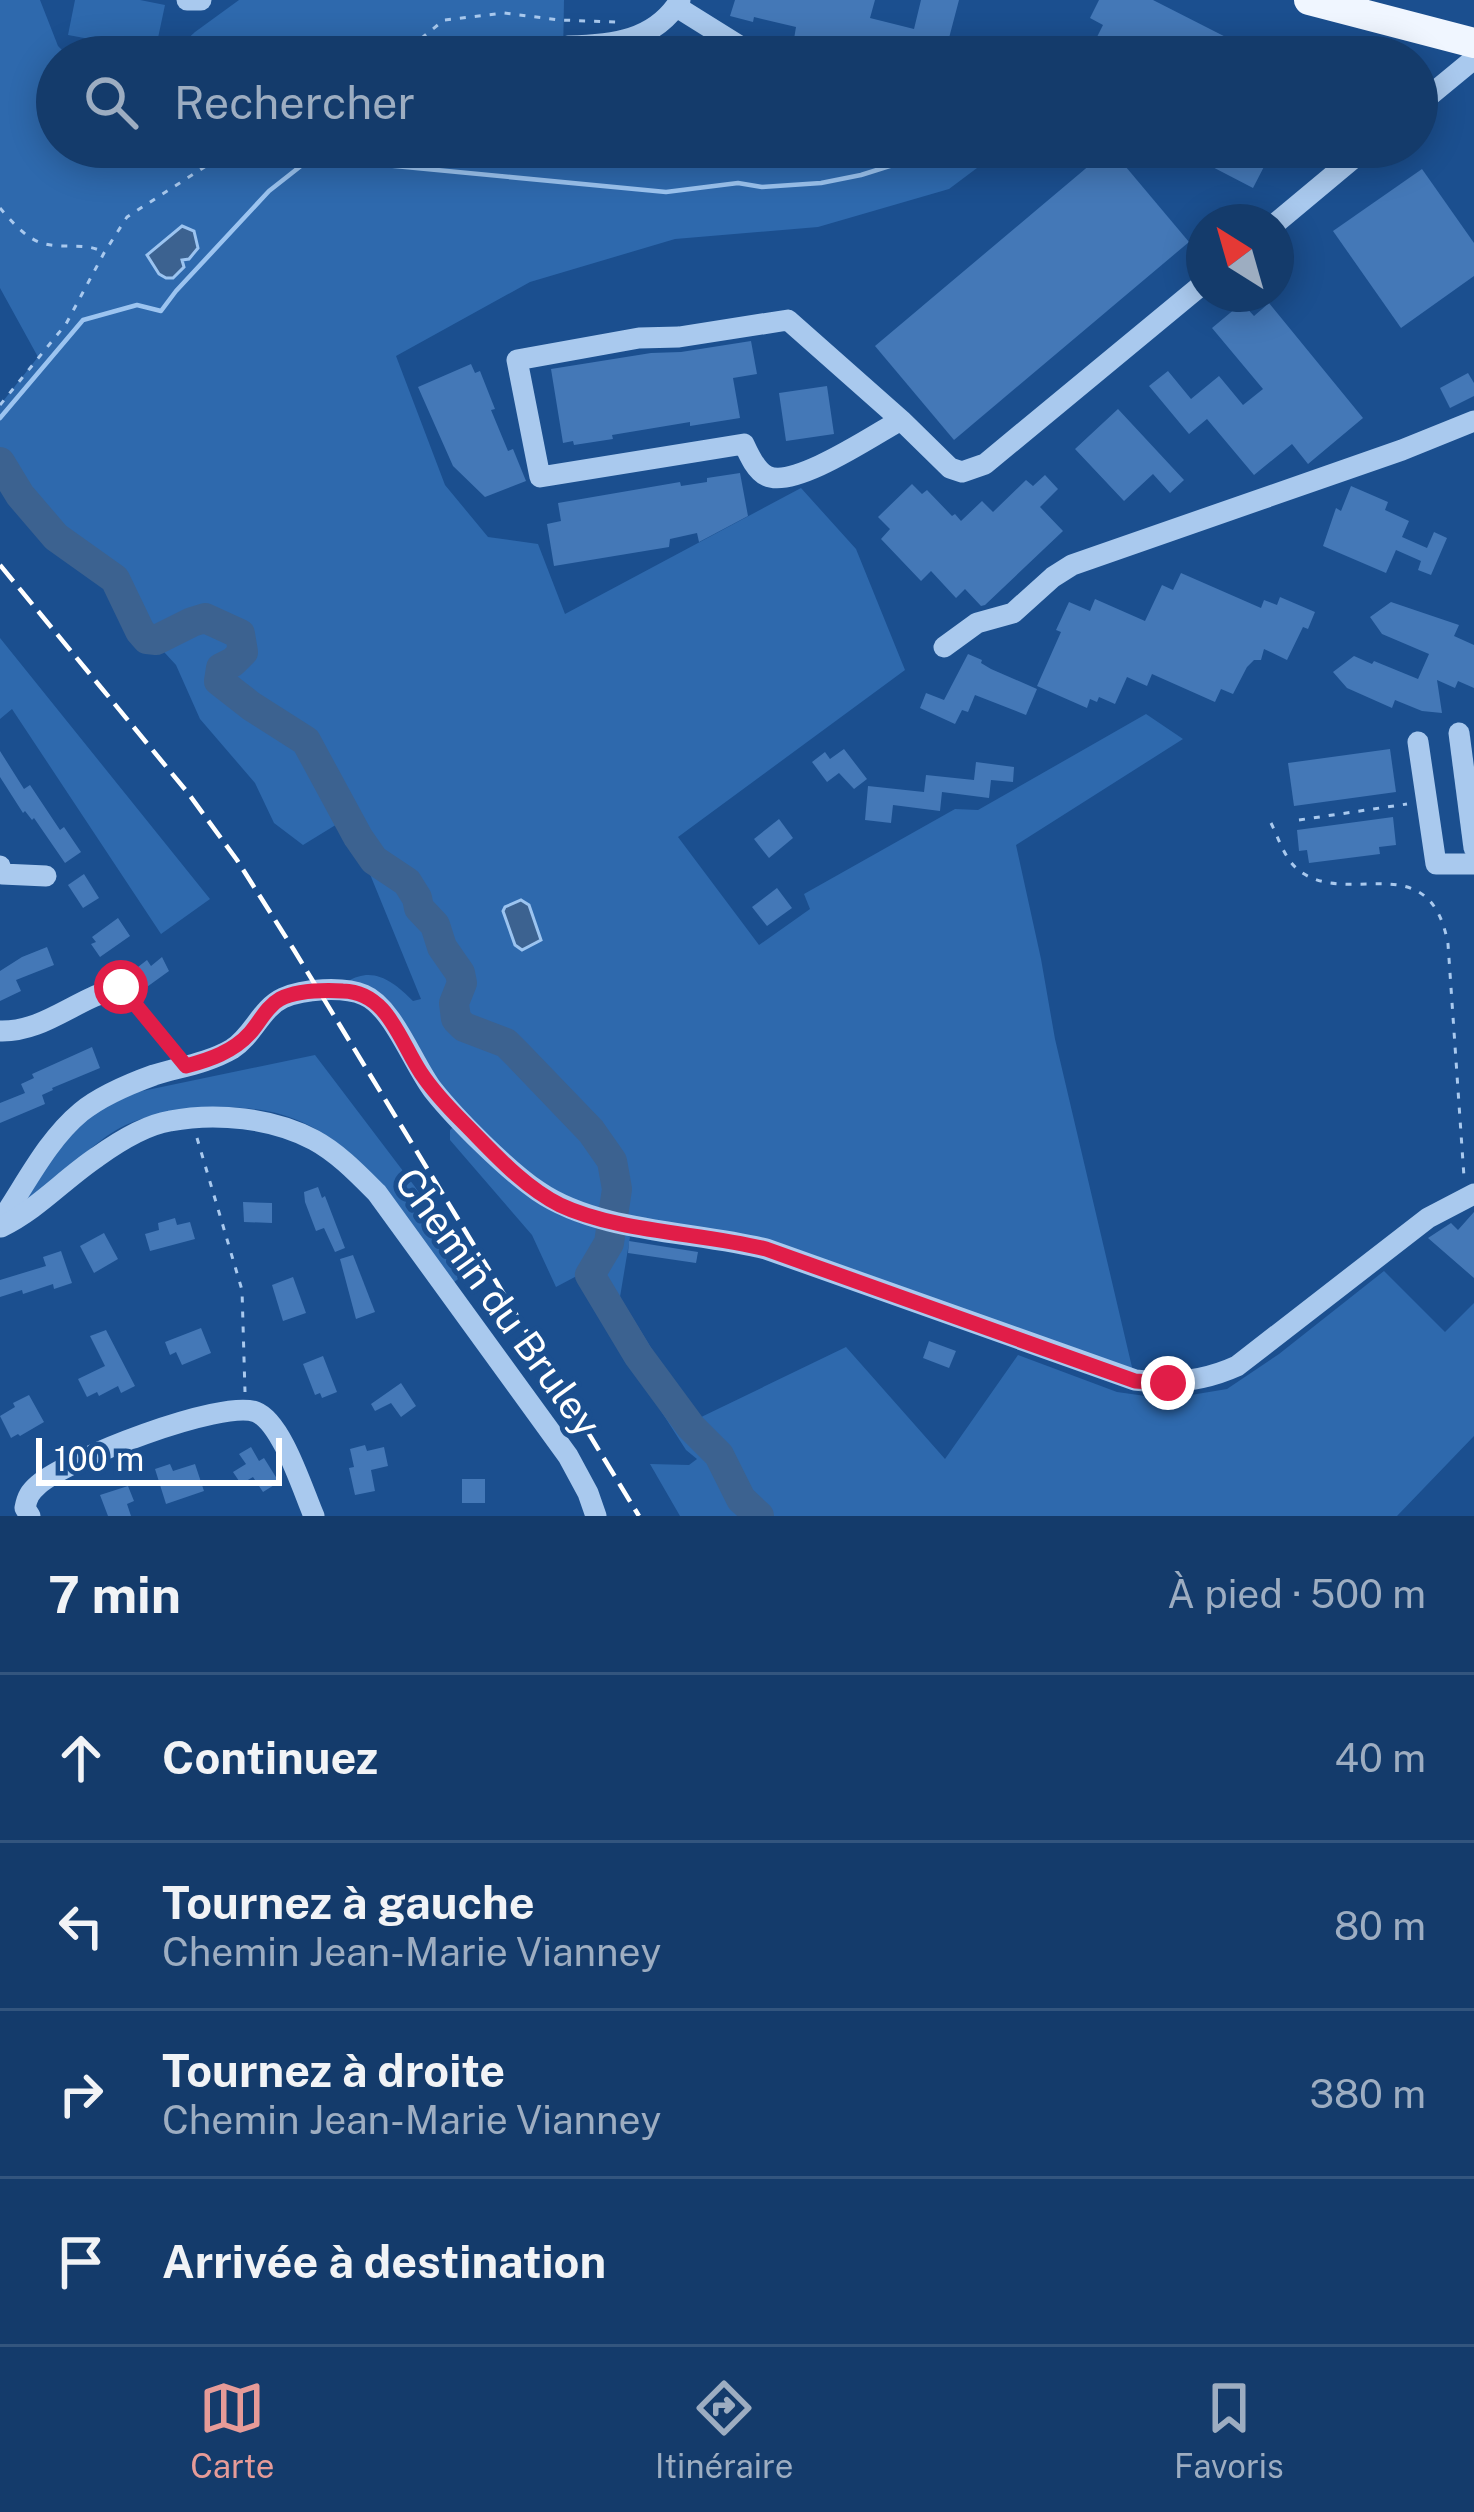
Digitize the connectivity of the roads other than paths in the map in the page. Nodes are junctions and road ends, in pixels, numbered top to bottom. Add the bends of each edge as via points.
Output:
1 (187, 0) edge
2 (201, 0) edge
3 (1309, 0) edge
4 (679, 3) edge
5 (637, 36) edge
6 (727, 36) edge
7 (1432, 36) edge
8 (1438, 38) edge
9 (1469, 47) edge
10 (1438, 89) edge
11 (1342, 168) edge
12 (1294, 208) edge
13 (1186, 298) edge
14 (901, 419) junction
15 (1474, 421) edge
16 (944, 647) dead end
17 (1460, 733) dead end
18 (1418, 742) dead end
19 (1428, 807) junction
20 (1469, 807) junction
21 (1474, 848) edge
22 (1474, 864) edge
23 (1, 872) edge
24 (46, 876) dead end
25 (121, 987) road end
26 (0, 1031) edge
27 (1473, 1195) edge
28 (0, 1225) edge
29 (28, 1512) edge
30 (314, 1516) edge
31 (596, 1516) edge

1 - 2 street
3 - 7 main road
4 - 5 street
4 - 6 street
8 - 9 main road
9 - 10 street
11 - 12 street
13 - 14 street via 973,470 950,467
14 - 14 street via 788,320 517,361 540,477 744,444 769,478 796,476
15 - 16 street via 1072,565 1013,613 977,622
17 - 20 street
18 - 19 street
19 - 20 street
19 - 22 street via 1436,864
20 - 21 street
23 - 24 street
25 - 26 street
27 - 28 street via 1428,1218 1250,1359 1212,1378 1135,1381 766,1249 561,1205 514,1172 433,1089 378,1004 358,992 320,991 272,1005 233,1048 118,1090 81,1113
28 - 31 street, Chemin du Bruley via 26,1214 96,1157 168,1121 275,1124 314,1140 377,1192 568,1456
29 - 30 street via 27,1496 76,1460 191,1419 251,1410 267,1418

